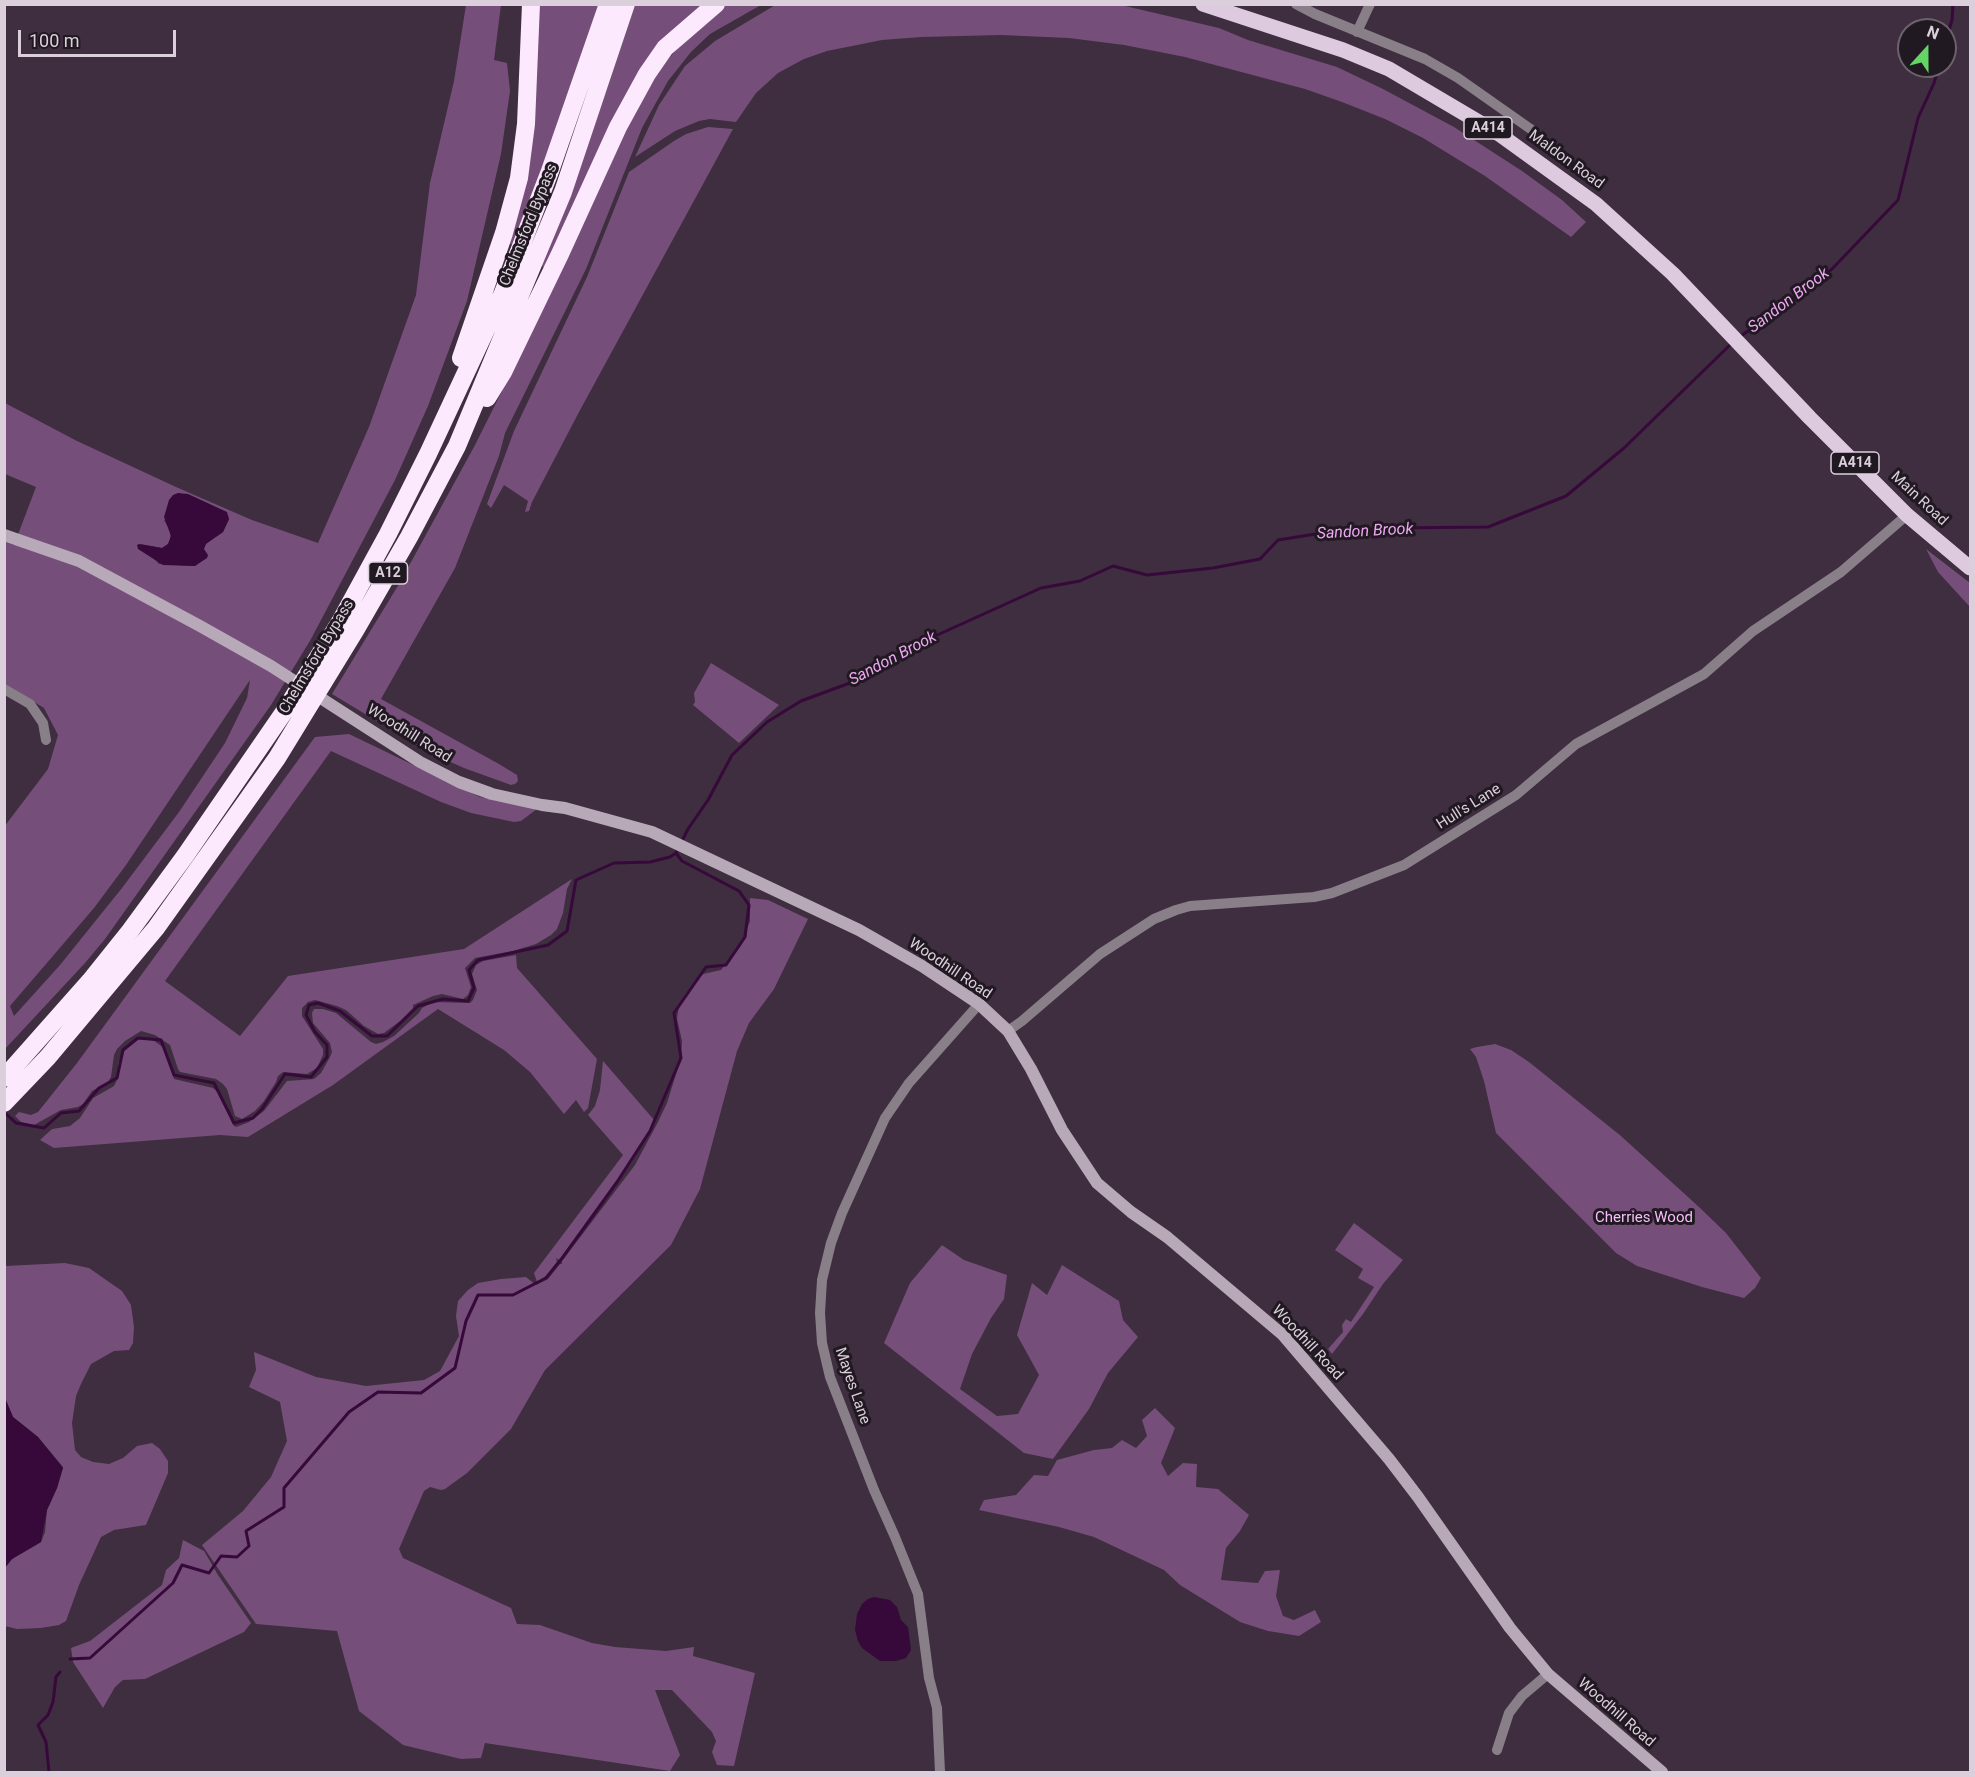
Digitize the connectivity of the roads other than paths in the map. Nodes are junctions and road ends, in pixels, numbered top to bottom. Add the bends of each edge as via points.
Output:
1 (531, 4) edge
2 (608, 4) edge
3 (626, 4) edge
4 (716, 4) edge
5 (1203, 4) edge
6 (1296, 4) edge
7 (1370, 4) edge
8 (1229, 8) edge
9 (1357, 32) junction
10 (1532, 130) dead end
11 (1746, 351) joint
12 (457, 446) junction
13 (428, 454) junction
14 (1907, 514) junction
15 (4, 535) edge
16 (1971, 568) edge
17 (4, 689) edge
18 (46, 740) dead end
19 (979, 1004) junction
20 (1008, 1031) junction
21 (25, 1069) junction
22 (4, 1078) edge
23 (4, 1103) edge
24 (1548, 1674) junction
25 (1497, 1750) dead end
26 (940, 1773) edge
27 (1662, 1773) edge

1 - 13 highway, A12 via 526,124 519,178
2 - 13 highway, Chelmsford Bypass / A12 via 503,293
3 - 12 highway, Chelmsford Bypass / A12 via 563,192
4 - 12 highway, A12 via 665,48 647,74 618,127 503,372
5 - 8 main road, Maldon Road / A414
6 - 9 street, Maldon Road
7 - 9 street
8 - 11 main road, Maldon Road / A414 via 1389,69 1499,134 1596,204 1673,274
9 - 10 street, Maldon Road via 1425,59
11 - 14 main road, Main Road / A414
12 - 21 highway, Chelmsford Bypass / A12 via 356,629 277,758 156,928
13 - 21 highway, Chelmsford Bypass / A12 via 340,622 284,712 185,856
14 - 16 main road, Main Road / A414
14 - 20 street, Hull's Lane via 1841,572 1753,632 1704,674 1576,744 1516,795 1404,865 1332,894 1190,906 1154,919 1100,954
15 - 19 street, Woodhill Road via 79,561 271,666 420,762 459,782 492,794 566,808 652,832 859,930
17 - 18 street via 30,704 43,723
19 - 20 street, Woodhill Road
19 - 26 street, Mayes Lane via 909,1083 885,1118 831,1243 822,1280 820,1313 830,1377 918,1594 937,1708
20 - 24 street, Woodhill Road via 1096,1183 1283,1335 1389,1459 1510,1628
21 - 22 highway, Chelmsford Bypass / A12
21 - 23 highway, Chelmsford Bypass / A12
24 - 25 street via 1509,1713
24 - 27 street, Woodhill Road

